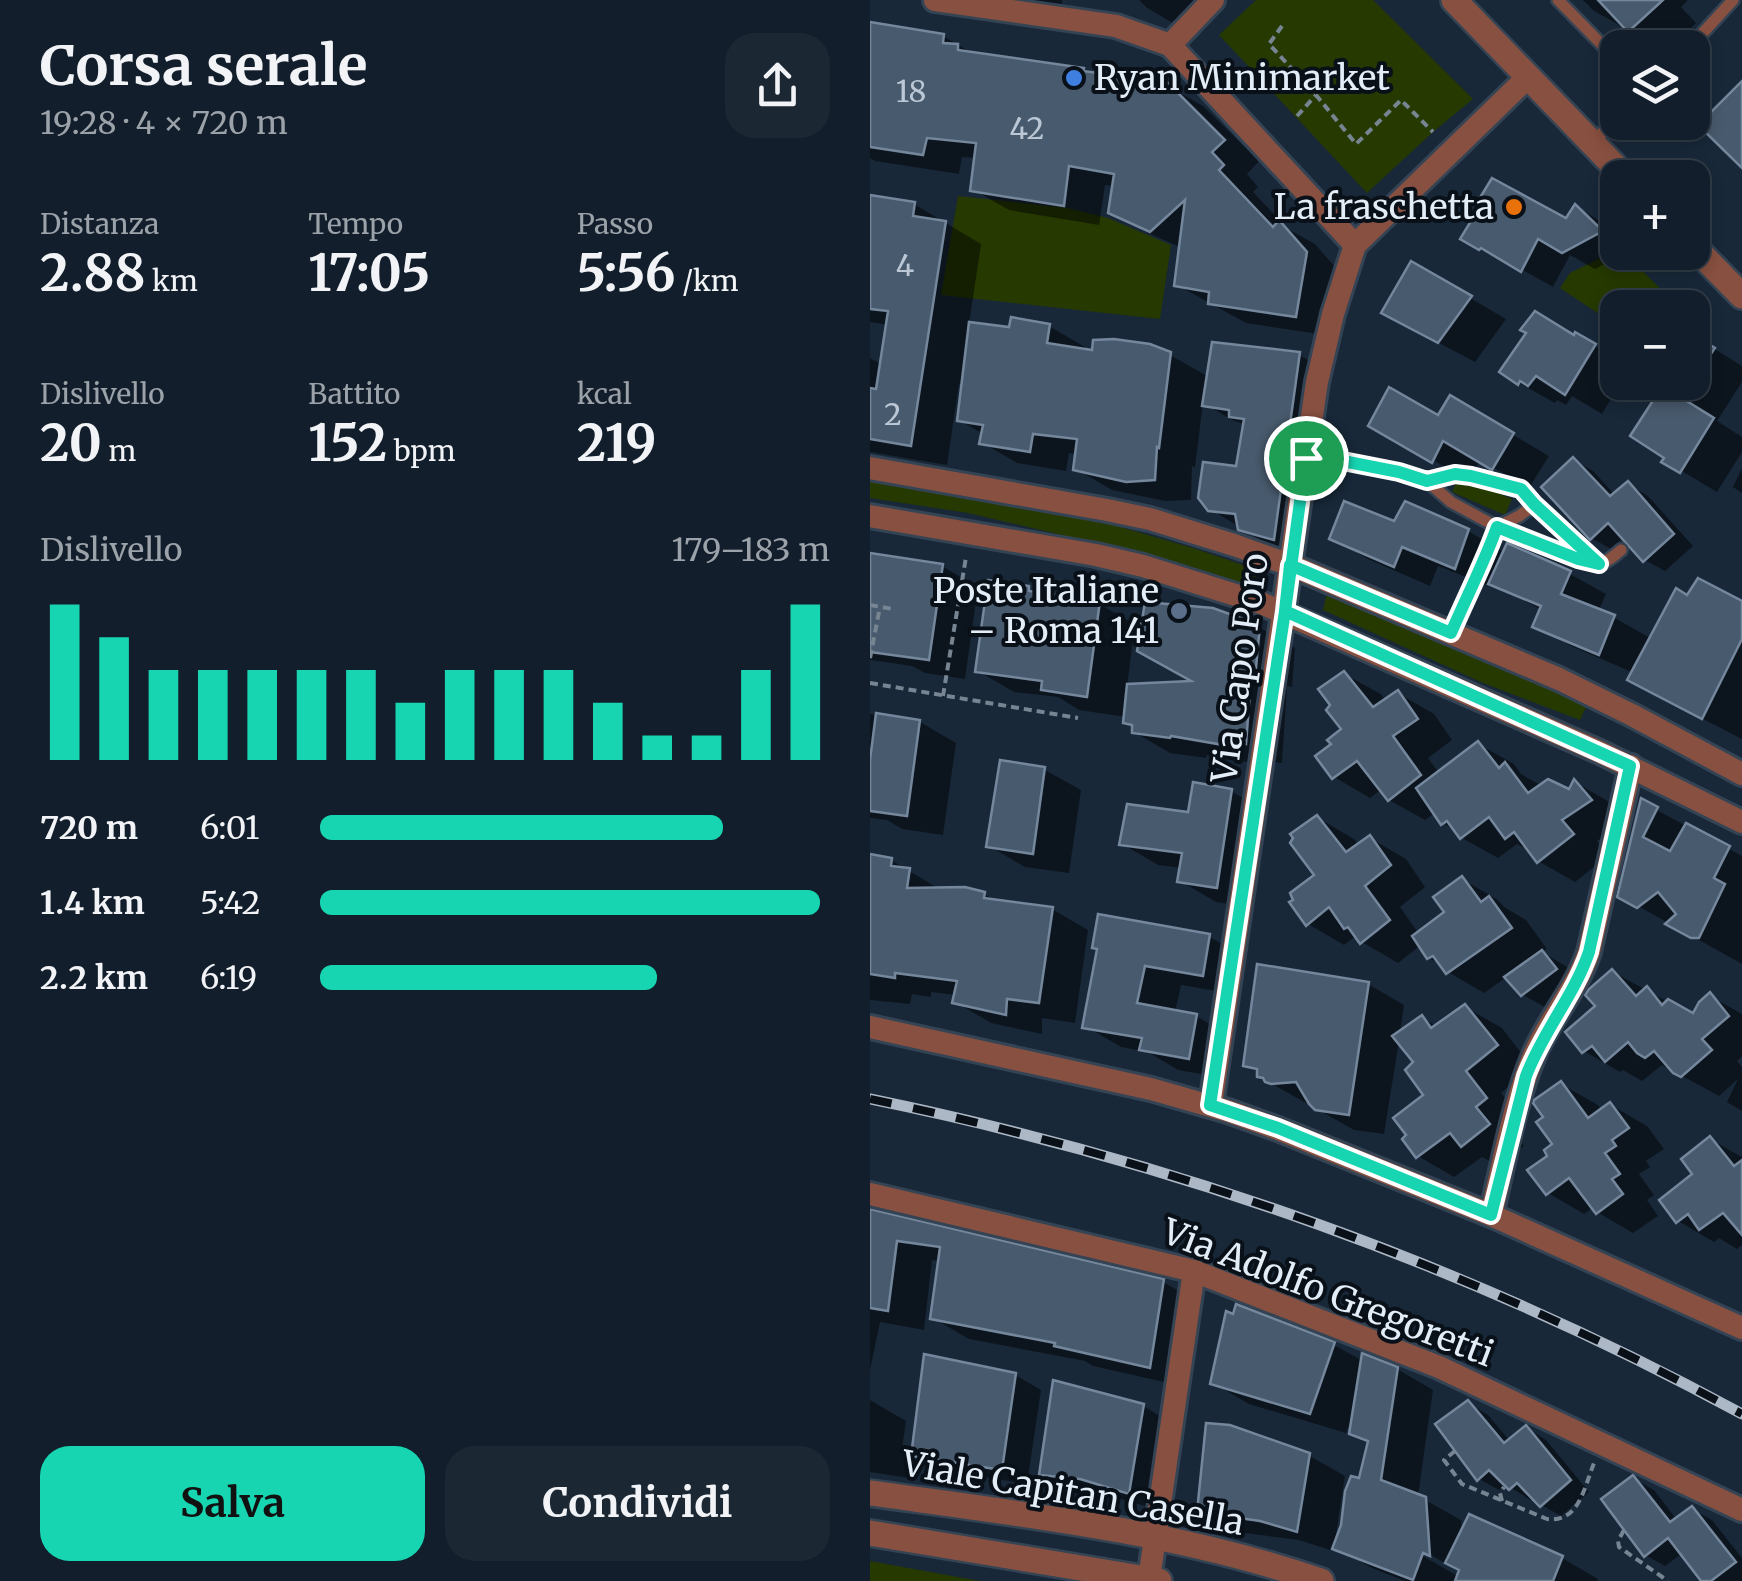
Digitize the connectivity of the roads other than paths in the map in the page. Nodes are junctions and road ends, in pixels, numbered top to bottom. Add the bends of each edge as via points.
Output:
1 (935, 0) edge
2 (1213, 0) edge
3 (1454, 0) edge
4 (1558, 0) edge
5 (1734, 0) edge
6 (1706, 30) edge
7 (1600, 43) edge
8 (1170, 45) junction
9 (1528, 77) junction
10 (1600, 135) edge
11 (1592, 142) junction
12 (1609, 160) edge
13 (1355, 245) junction
14 (1710, 264) edge
15 (1742, 296) edge
16 (1306, 458) junction
17 (870, 468) edge
18 (1427, 481) junction
19 (1534, 504) junction
20 (870, 516) edge
21 (1497, 527) junction
22 (1621, 550) dead end
23 (1599, 564) junction
24 (1290, 565) junction
25 (1285, 611) junction
26 (1451, 633) junction
27 (1630, 766) junction
28 (1742, 774) edge
29 (1742, 822) edge
30 (870, 1027) edge
31 (1210, 1105) junction
32 (870, 1194) edge
33 (1491, 1215) junction
34 (1194, 1272) junction
35 (1742, 1328) edge
36 (870, 1493) edge
37 (1742, 1510) edge
38 (870, 1533) edge
39 (1156, 1536) junction
40 (1154, 1580) edge
41 (1321, 1581) edge

1 - 8 street via 1116,26
2 - 8 street
3 - 9 street
4 - 7 lane
5 - 6 lane
8 - 13 street
9 - 11 street
9 - 13 street
10 - 11 lane
11 - 12 street
13 - 16 street, Via Capo Poro via 1320,364
14 - 15 street
16 - 18 lane
16 - 24 street, Via Capo Poro
17 - 24 street via 1140,517
18 - 19 lane via 1471,476 1521,489
18 - 21 lane
19 - 21 lane
19 - 23 lane
20 - 25 street via 1074,550
21 - 23 lane
21 - 26 lane
22 - 23 lane
24 - 25 street, Via Capo Poro
24 - 26 street
25 - 27 street
25 - 31 street, Via Capo Poro
26 - 28 street via 1582,690
27 - 29 street
27 - 33 street via 1589,952 1534,1054
30 - 31 street
31 - 33 street
32 - 34 street, Via Adolfo Gregoretti
33 - 35 street
34 - 37 street, Via Adolfo Gregoretti via 1439,1367
34 - 39 street
36 - 39 street, Viale Capitan Casella
38 - 40 street, Viale Capitan Casella
39 - 40 street
39 - 41 street, Viale Capitan Casella

